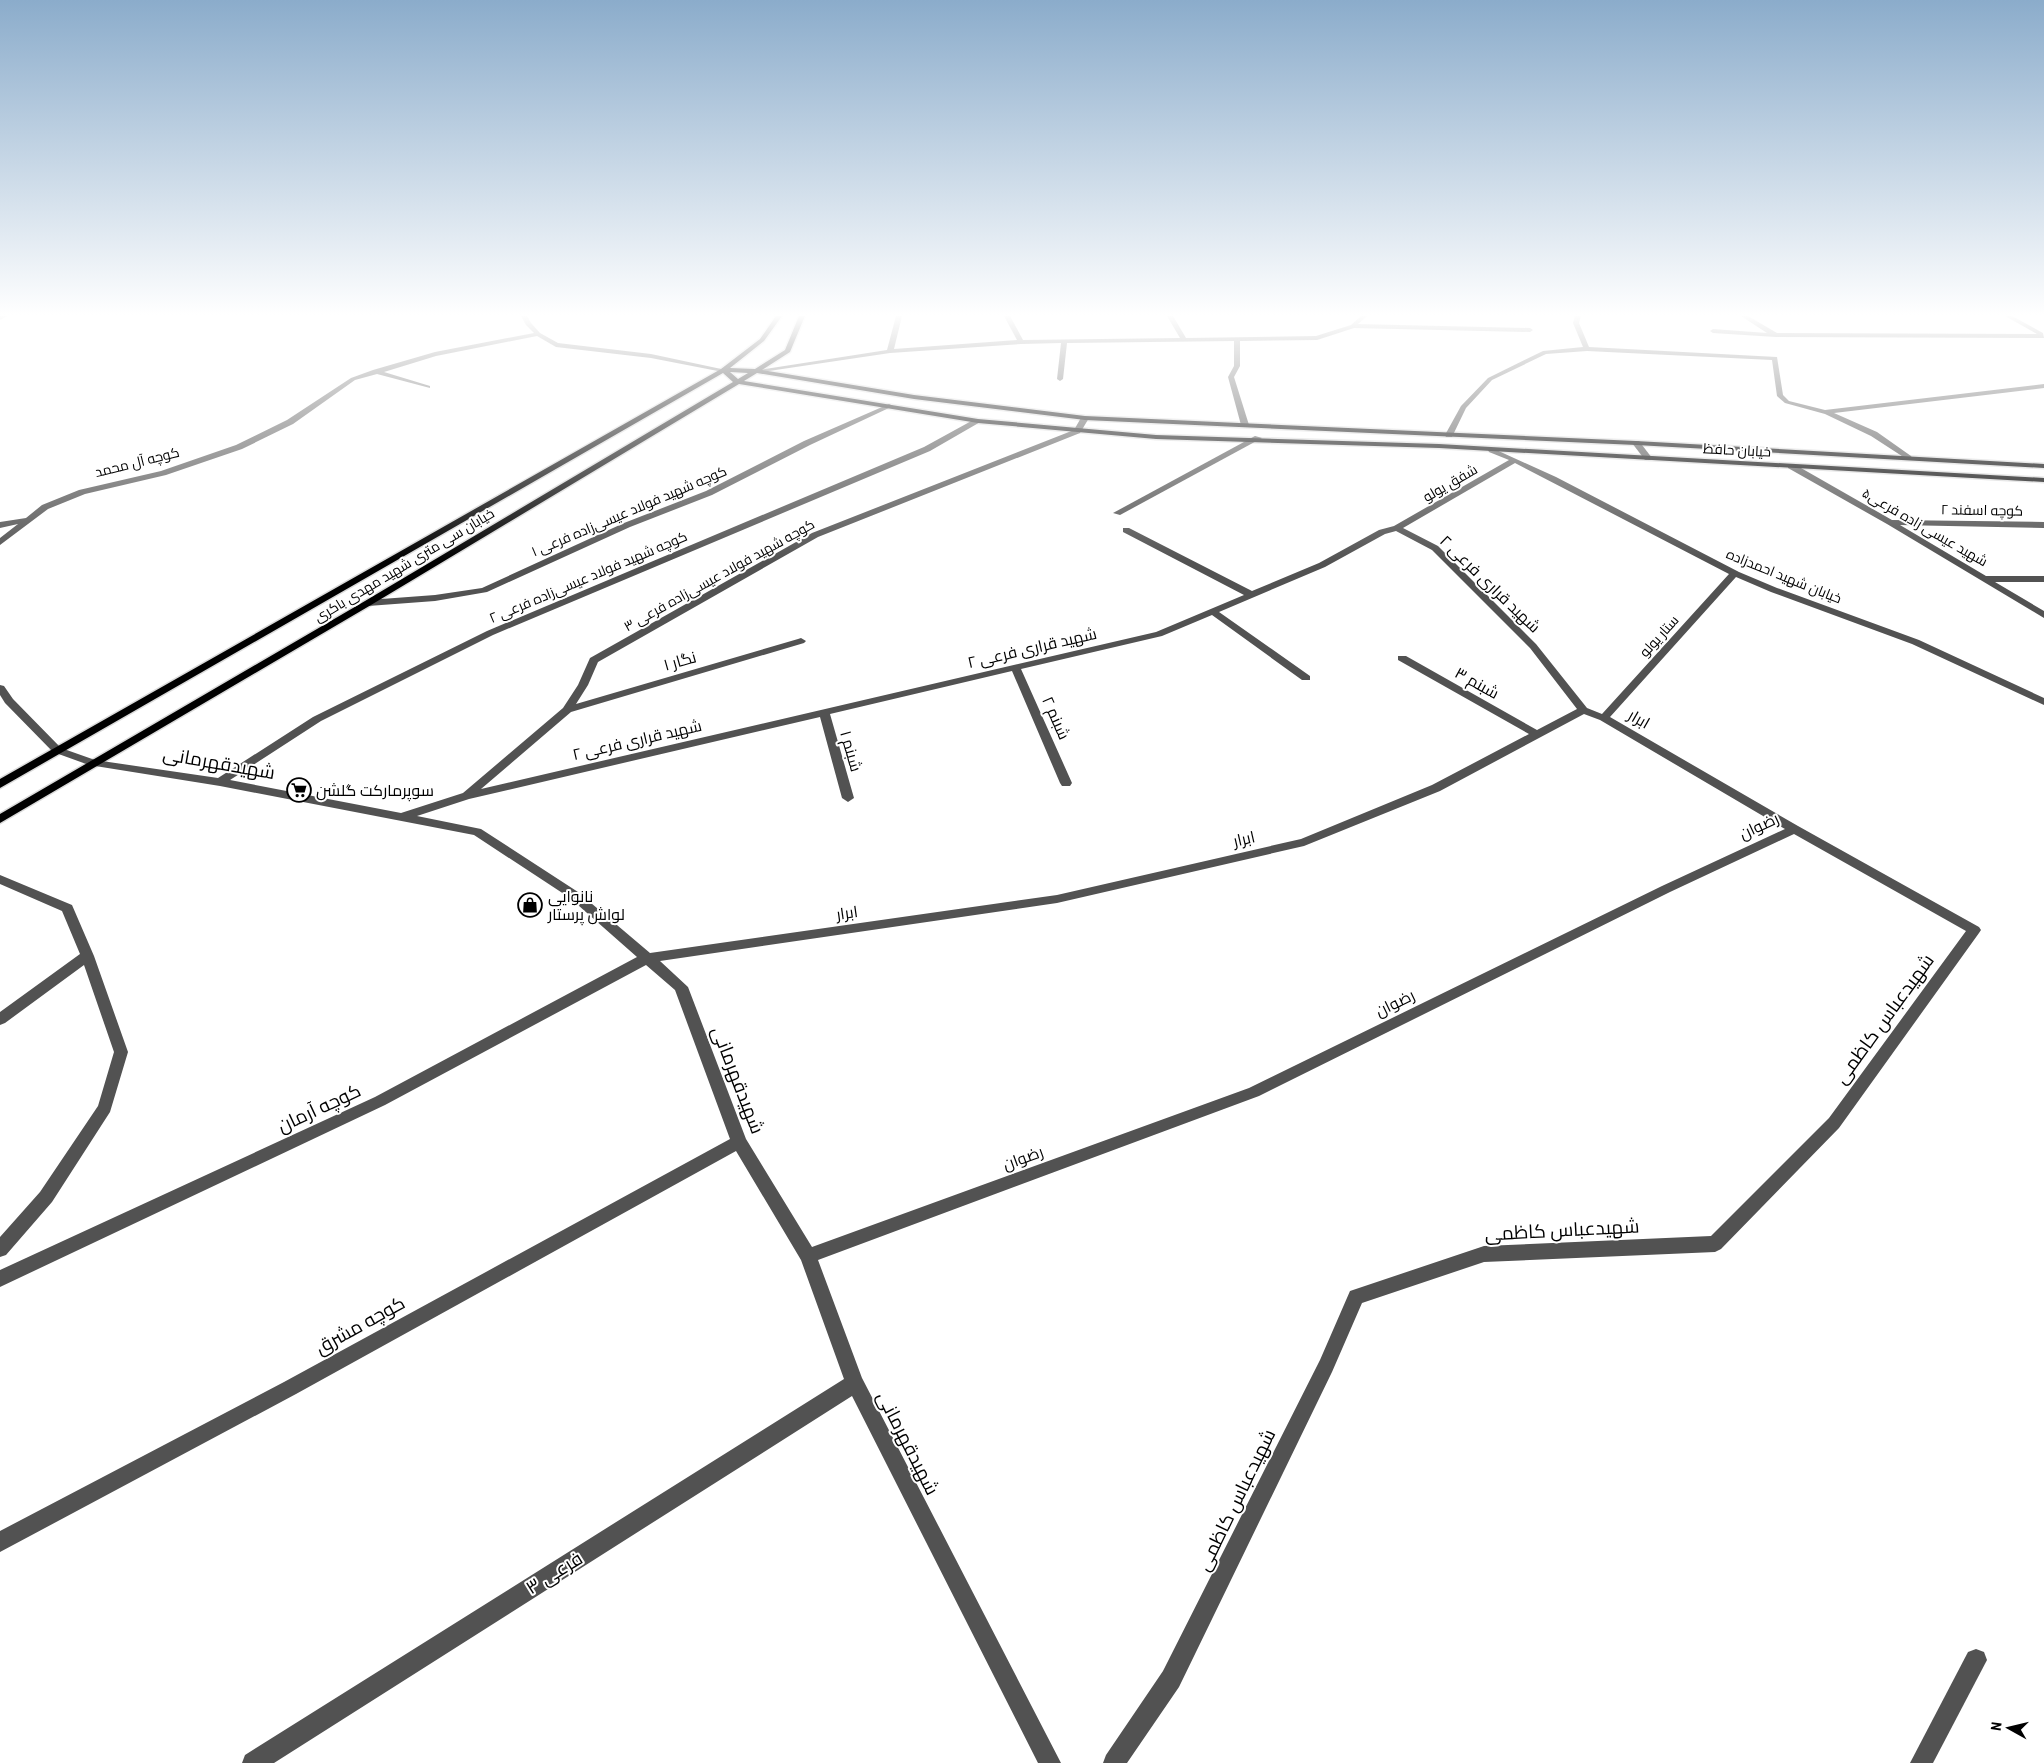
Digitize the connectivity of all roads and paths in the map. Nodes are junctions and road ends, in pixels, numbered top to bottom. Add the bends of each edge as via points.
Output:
1 (325, 398) edge
2 (673, 398) edge
3 (711, 398) edge
4 (840, 398) edge
5 (924, 398) edge
6 (1237, 398) edge
7 (1471, 398) edge
8 (1783, 398) edge
9 (1941, 398) edge
10 (889, 406) junction
11 (1825, 412) junction
12 (1085, 418) junction
13 (978, 422) junction
14 (1245, 425) junction
15 (1078, 431) junction
16 (1449, 435) junction
17 (1258, 438) junction
18 (1636, 443) junction
19 (1492, 450) junction
20 (1648, 458) junction
21 (1908, 458) junction
22 (1515, 460) junction
23 (1791, 466) junction
24 (2044, 466) edge
25 (2044, 480) edge
26 (1117, 513) dead end
27 (29, 519) junction
28 (1890, 522) junction
29 (0, 525) edge
30 (2044, 525) edge
31 (1397, 528) junction
32 (1126, 530) dead end
33 (0, 542) edge
34 (1735, 573) junction
35 (1986, 579) junction
36 (2044, 579) edge
37 (1252, 594) junction
38 (368, 604) junction
39 (1212, 612) junction
40 (2044, 615) edge
41 (801, 641) dead end
42 (1402, 658) dead end
43 (1015, 667) junction
44 (1306, 678) dead end
45 (0, 688) edge
46 (2027, 694) junction
47 (2044, 696) edge
48 (2044, 702) edge
49 (5, 703) edge
50 (567, 710) junction
51 (1583, 710) junction
52 (824, 712) junction
53 (1604, 718) junction
54 (1537, 734) junction
55 (57, 750) junction
56 (93, 763) junction
57 (220, 782) junction
58 (1066, 783) dead end
59 (0, 784) edge
60 (466, 796) junction
61 (848, 798) dead end
62 (403, 817) junction
63 (0, 819) edge
64 (1794, 829) junction
65 (0, 879) edge
66 (1974, 930) joint
67 (87, 956) junction
68 (647, 958) junction
69 (0, 1019) edge
70 (740, 1142) junction
71 (0, 1249) edge
72 (808, 1256) junction
73 (0, 1279) edge
74 (855, 1383) junction
75 (0, 1542) edge
76 (1976, 1660) dead end
77 (252, 1763) edge
78 (1050, 1763) edge
79 (1114, 1763) edge
80 (1921, 1763) edge

1 - 27 street, کوچه آل محمد via 290,422 239,448 162,473 82,492 45,507
2 - 55 main road, خیابان سی متری شهید مهدی باکری
3 - 38 main road, خیابان سی متری شهید مهدی باکری
4 - 10 main road, خیابان حافظ
5 - 12 main road, خیابان حافظ
6 - 14 street
7 - 16 street via 1462,407
8 - 11 street
9 - 11 street
10 - 13 main road, خیابان حافظ
10 - 38 street, کوچه شهید فولاد عیسی‌زاده فرعی ۱ via 709,493 627,525 484,590
11 - 21 street via 1874,434
12 - 14 main road, خیابان حافظ
12 - 15 street
13 - 15 main road, خیابان حافظ
13 - 57 street, کوچه شهید فولاد عیسی‌زاده فرعی ۲ via 927,449 490,633 317,719
14 - 16 main road, خیابان حافظ
15 - 17 main road, خیابان حافظ
15 - 50 street, کوچه شهید فولاد عیسی‌زاده فرعی ۳ via 815,535 594,660
16 - 18 main road, خیابان حافظ
17 - 19 main road, خیابان حافظ
17 - 26 street
18 - 20 street
18 - 21 main road, خیابان حافظ
19 - 20 main road, خیابان حافظ
19 - 22 street, خیابان شهید احمدزاده
20 - 23 main road, خیابان حافظ
21 - 24 main road, خیابان حافظ
22 - 31 street, شفق یولو
22 - 34 street, خیابان شهید احمدزاده
23 - 25 main road, خیابان حافظ
23 - 28 street, شهید عیسی زاده فرعی۵
27 - 29 street
27 - 33 street, کوچه آل محمد
28 - 30 street, کوچه اسفند ۲
28 - 35 street, شهید عیسی زاده فرعی۵
31 - 37 street, شهید قراری فرعی ۲ via 1382,532 1322,565
31 - 51 street, شهید قراری فرعی ۲ via 1435,548 1533,646
32 - 37 street
34 - 46 street, خیابان شهید احمدزاده via 1896,633
34 - 53 street, ستار یولو
35 - 36 street
35 - 40 street, شهید عیسی زاده فرعی۵
37 - 39 street, شهید قراری فرعی ۲
38 - 56 main road, خیابان سی متری شهید مهدی باکری
39 - 43 street, شهید قراری فرعی ۲ via 1159,634
39 - 44 street
41 - 50 street, نگار ۱
42 - 54 street, شبنم ۳
43 - 52 street, شهید قراری فرعی ۲
43 - 58 street, شبنم ۲
45 - 49 street
46 - 47 street
46 - 48 street, خیابان شهید احمدزاده
49 - 55 street
50 - 60 street, کوچه شهید فولاد عیسی‌زاده فرعی ۳
51 - 53 street, ابرار
51 - 54 street, ابرار
52 - 60 street, شهید قراری فرعی ۲
52 - 61 street, شبنم ۱
53 - 64 street, ابرار
54 - 68 street, ابرار via 1436,788 1304,842 1057,899
55 - 56 street, شهیدقهرمانی
55 - 59 main road, خیابان سی متری شهید مهدی باکری
56 - 57 street, شهیدقهرمانی
56 - 63 main road, خیابان سی متری شهید مهدی باکری
57 - 62 street, شهیدقهرمانی
60 - 62 street, شهید قراری فرعی ۲
62 - 68 street, شهیدقهرمانی via 477,832 574,896
64 - 66 street, رضوان
64 - 72 street, رضوان via 1666,888 1254,1092
65 - 67 street via 67,908
66 - 79 street, شهیدعباس کاظمی via 1834,1123 1715,1244 1484,1254 1356,1297 1326,1366 1171,1679
67 - 69 street
67 - 71 street via 121,1052 106,1108 46,1197
68 - 70 street, شهیدقهرمانی via 681,987
68 - 73 street, کوچه آرمان via 380,1101
70 - 72 street, شهیدقهرمانی
70 - 75 street, کوچه مشرق
72 - 74 street, شهیدقهرمانی
74 - 77 street, فرعی ۳
74 - 78 street, شهیدقهرمانی
76 - 80 street

